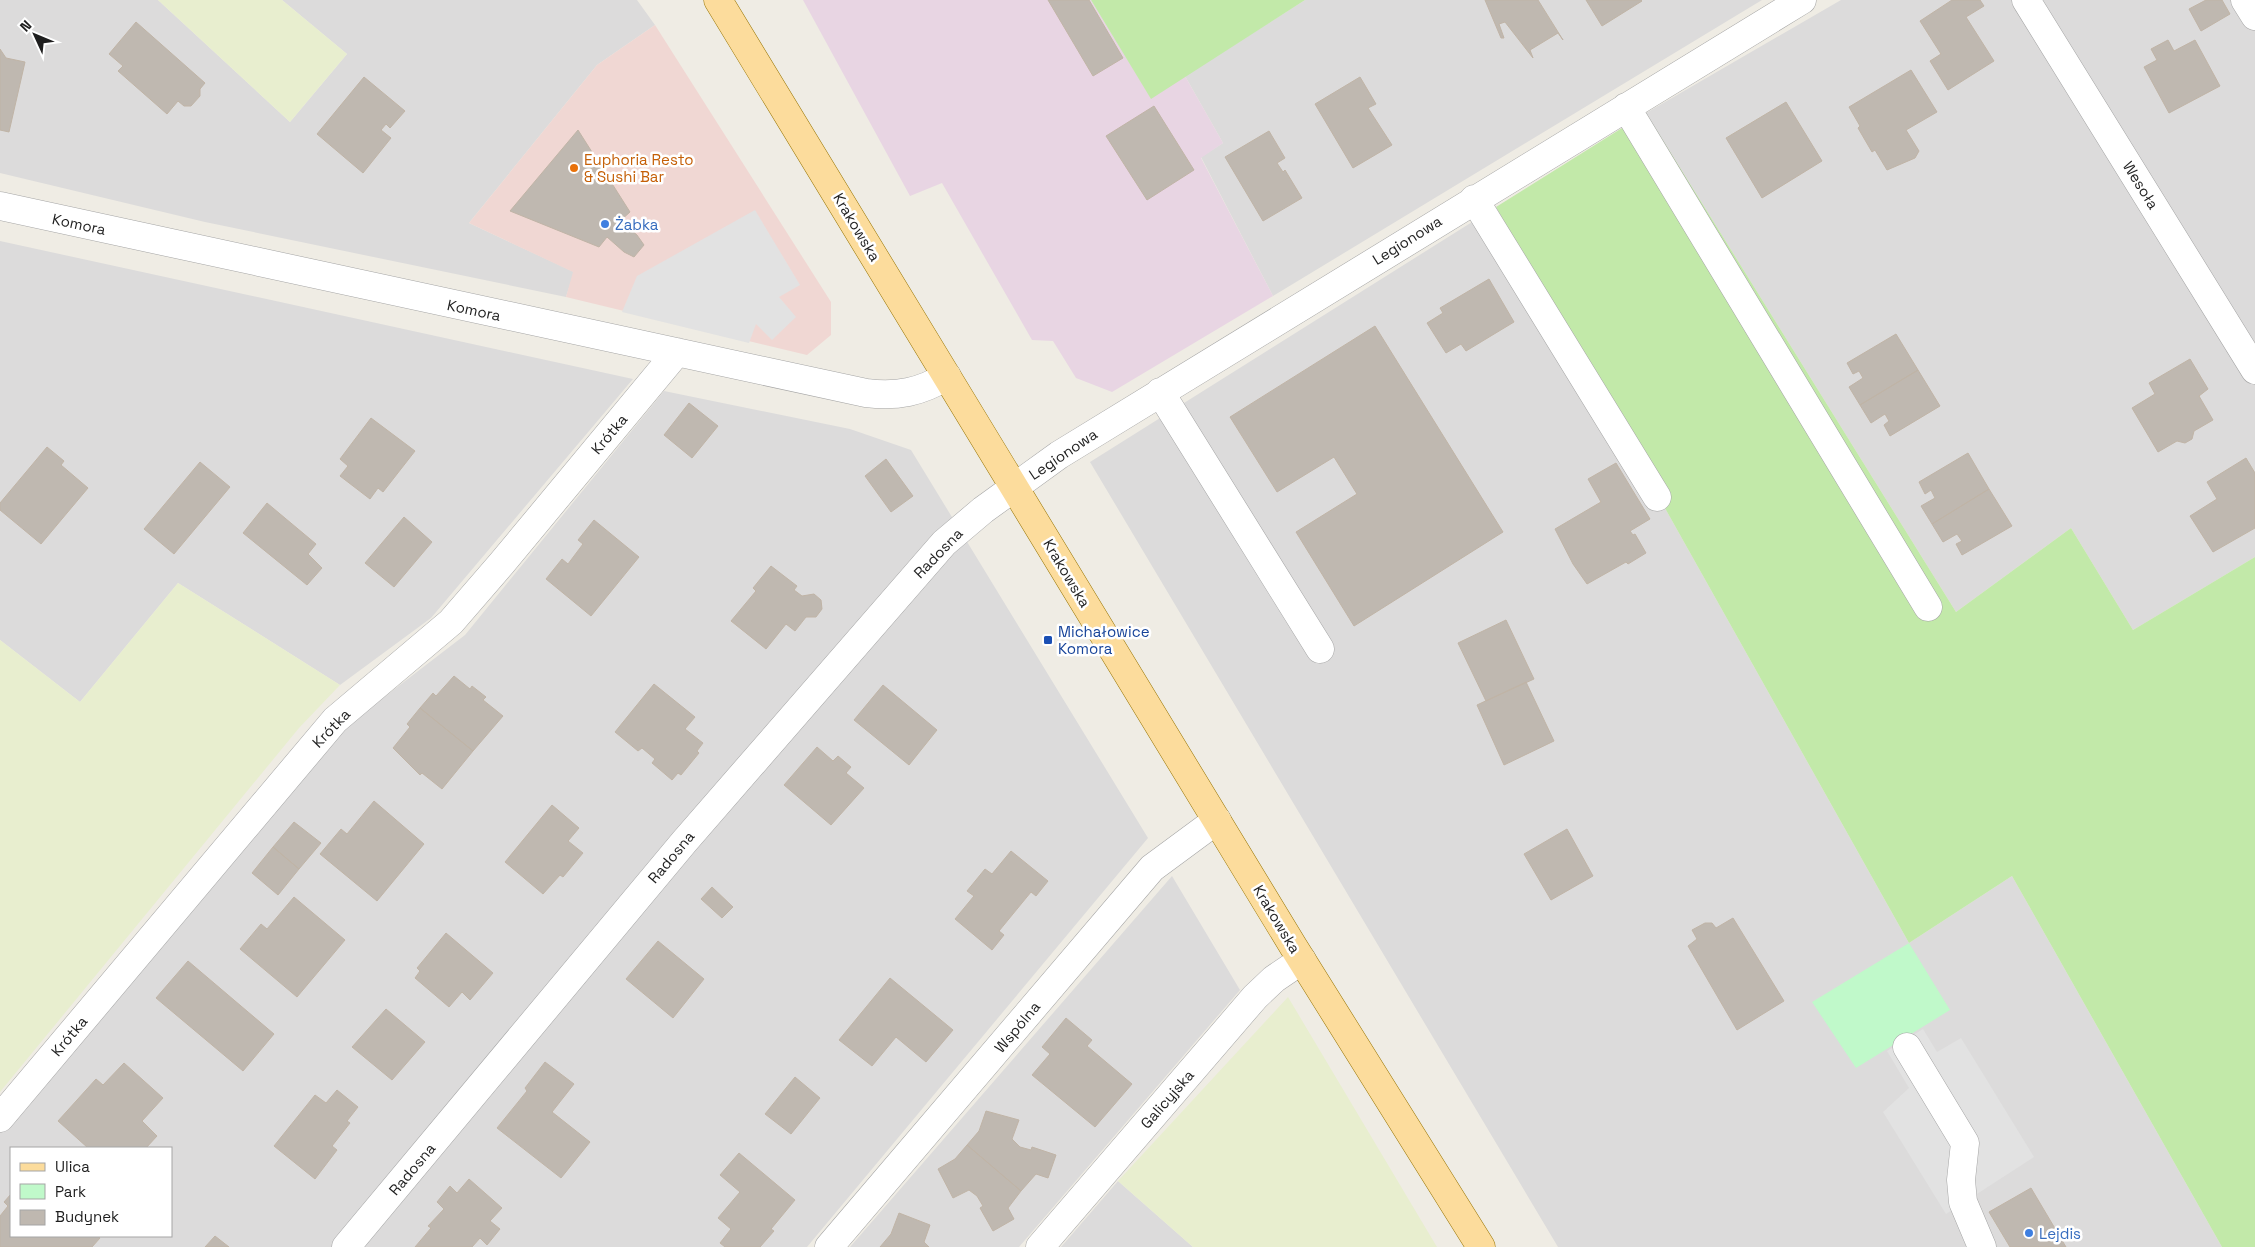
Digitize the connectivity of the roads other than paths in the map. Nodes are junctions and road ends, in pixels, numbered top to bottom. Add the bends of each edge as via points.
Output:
1 (718, 0) edge
2 (1802, 0) edge
3 (2026, 0) edge
4 (2245, 0) edge
5 (2255, 16) edge
6 (1626, 107) junction
7 (1474, 199) junction
8 (0, 206) edge
9 (677, 352) junction
10 (2255, 370) edge
11 (947, 376) junction
12 (1160, 392) junction
13 (1015, 487) junction
14 (1657, 497) dead end
15 (1928, 607) dead end
16 (1320, 649) dead end
17 (1217, 820) junction
18 (1302, 960) junction
19 (1907, 1047) dead end
20 (0, 1118) edge
21 (346, 1247) edge
22 (829, 1247) edge
23 (1040, 1247) edge
24 (1481, 1247) edge
25 (1982, 1247) edge

1 - 11 main road, Krakowska
2 - 6 street, Legionowa
3 - 10 street, Wesoła
4 - 5 street
6 - 7 street, Legionowa
6 - 15 street
7 - 12 street, Legionowa
7 - 14 street
8 - 9 street, Komora
9 - 11 street, Komora via 837,388 885,395 917,391
9 - 20 street, Krótka via 451,622 335,720
11 - 13 main road, Krakowska
12 - 13 street, Legionowa via 1059,455
12 - 16 street
13 - 17 main road, Krakowska
13 - 21 street, Radosna via 938,550 684,842
17 - 18 main road, Krakowska
17 - 22 street, Wspólna via 1152,868
18 - 23 street, Galicyjska via 1255,997
18 - 24 main road, Krakowska
19 - 25 street via 1965,1143 1961,1180 1963,1202

